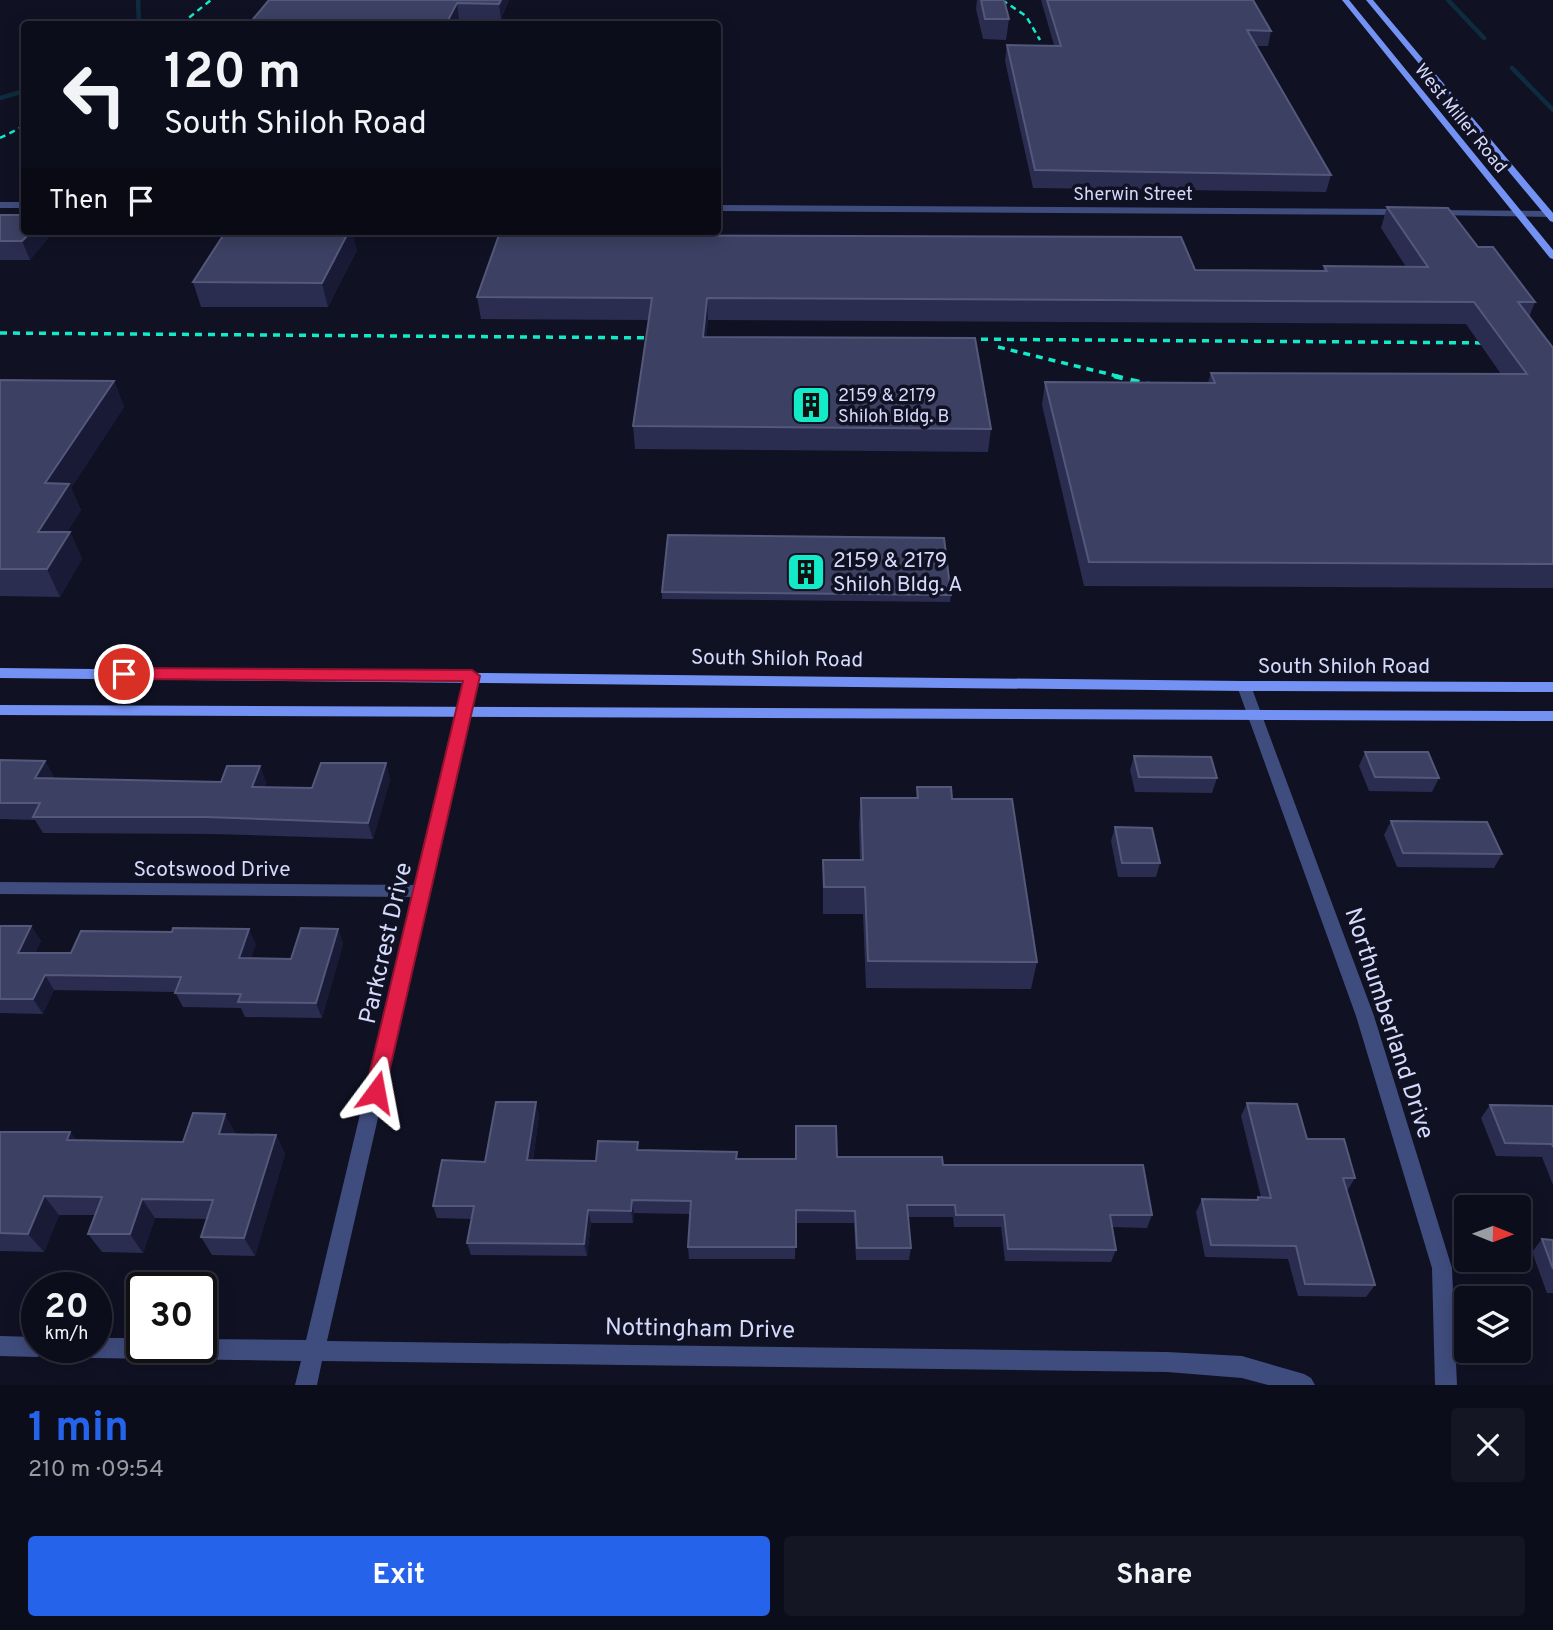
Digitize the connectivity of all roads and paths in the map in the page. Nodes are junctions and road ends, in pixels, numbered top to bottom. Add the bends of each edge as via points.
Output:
1 (1345, 0) edge
2 (1369, 0) edge
3 (0, 205) edge
4 (21, 205) edge
5 (721, 208) edge
6 (1412, 212) edge
7 (1423, 212) edge
8 (1517, 212) junction
9 (1551, 217) edge
10 (1553, 256) edge
11 (0, 673) edge
12 (472, 676) junction
13 (1244, 686) junction
14 (1553, 687) edge
15 (0, 710) edge
16 (463, 712) junction
17 (1255, 715) junction
18 (1553, 716) edge
19 (0, 888) edge
20 (423, 891) junction
21 (0, 1346) edge
22 (21, 1347) edge
23 (112, 1348) edge
24 (314, 1350) junction
25 (306, 1385) edge
26 (1304, 1385) edge
27 (1446, 1385) edge

1 - 8 main road, West Miller Road
2 - 9 main road, West Miller Road
3 - 4 street
5 - 6 street, Sherwin Street
7 - 8 street
8 - 9 street
8 - 10 main road, West Miller Road
11 - 12 main road, South Shiloh Road
12 - 13 main road, South Shiloh Road
12 - 16 street, Parkcrest Drive
13 - 14 main road, South Shiloh Road
13 - 17 street, Northumberland Drive
15 - 16 main road
16 - 17 main road
16 - 20 street, Parkcrest Drive
17 - 18 main road
17 - 27 street, Northumberland Drive via 1365,1016 1442,1268
19 - 20 street, Scotswood Drive
20 - 24 street, Parkcrest Drive
21 - 22 street
23 - 24 street, Nottingham Drive
24 - 25 street, Parkcrest Drive
24 - 26 street, Nottingham Drive via 1167,1362 1242,1367

